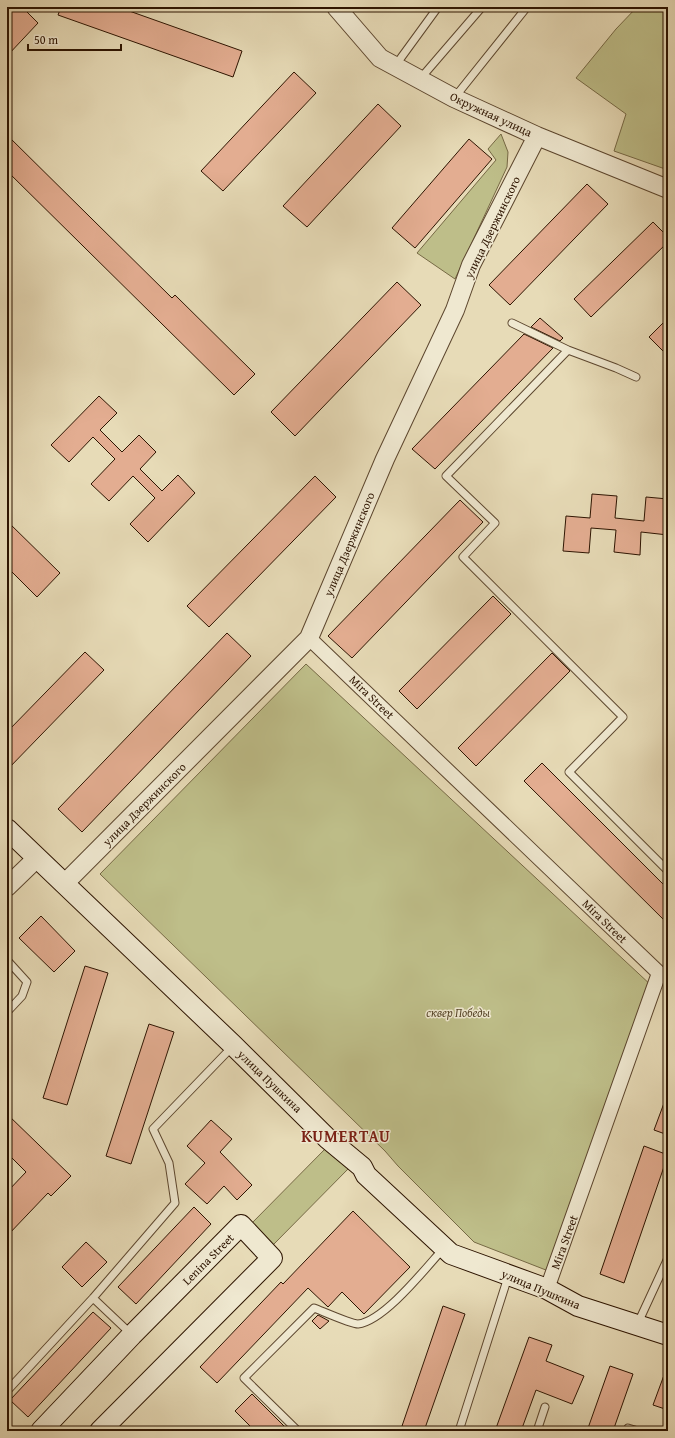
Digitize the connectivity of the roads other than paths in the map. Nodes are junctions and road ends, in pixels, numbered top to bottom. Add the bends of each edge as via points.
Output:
1 (438, 7) edge
2 (482, 7) edge
3 (527, 7) edge
4 (339, 8) edge
5 (395, 66) junction
6 (420, 79) junction
7 (454, 98) junction
8 (537, 136) junction
9 (668, 189) edge
10 (512, 323) dead end
11 (568, 350) junction
12 (636, 377) dead end
13 (309, 638) junction
14 (7, 829) edge
15 (37, 858) junction
16 (668, 872) edge
17 (64, 884) junction
18 (7, 887) edge
19 (7, 960) edge
20 (7, 1012) edge
21 (233, 1045) junction
22 (445, 1248) junction
23 (668, 1258) edge
24 (508, 1275) junction
25 (547, 1289) junction
26 (94, 1298) junction
27 (637, 1324) junction
28 (132, 1335) junction
29 (668, 1335) edge
30 (7, 1392) edge
31 (545, 1407) dead end
32 (41, 1431) edge
33 (100, 1431) edge
34 (298, 1431) edge
35 (459, 1431) edge
36 (536, 1431) edge
37 (627, 1431) edge
38 (638, 1431) edge

1 - 5 lane
2 - 6 lane
3 - 7 lane
4 - 5 street, Окружная улица via 380,58
5 - 6 street, Окружная улица
6 - 7 street, Окружная улица
7 - 8 street, Окружная улица
8 - 9 street, Окружная улица
8 - 13 street, улица Дзержинского via 471,265 455,310 385,459
10 - 11 lane
11 - 12 lane
11 - 16 lane via 446,476 495,523 462,558 623,717 569,772
13 - 17 street, улица Дзержинского
13 - 25 street, Mira Street via 659,974
14 - 15 main road, улица Пушкина
15 - 17 main road, улица Пушкина
15 - 18 street
17 - 21 main road, улица Пушкина
19 - 20 lane via 27,982 22,996
21 - 22 main road, улица Пушкина via 327,1138 362,1167 366,1175
21 - 26 lane via 152,1129 169,1163 175,1203
22 - 24 main road, улица Пушкина via 451,1254
22 - 34 lane via 386,1310 371,1320 356,1324 314,1308 244,1378
23 - 27 lane
24 - 25 main road, улица Пушкина
24 - 35 lane
25 - 27 main road, улица Пушкина via 578,1306
26 - 28 lane
26 - 30 lane
27 - 29 main road, улица Пушкина
28 - 32 main road, Lenina Street
28 - 33 main road, Lenina Street via 241,1225 272,1258
31 - 36 lane
37 - 38 lane via 628,1428

